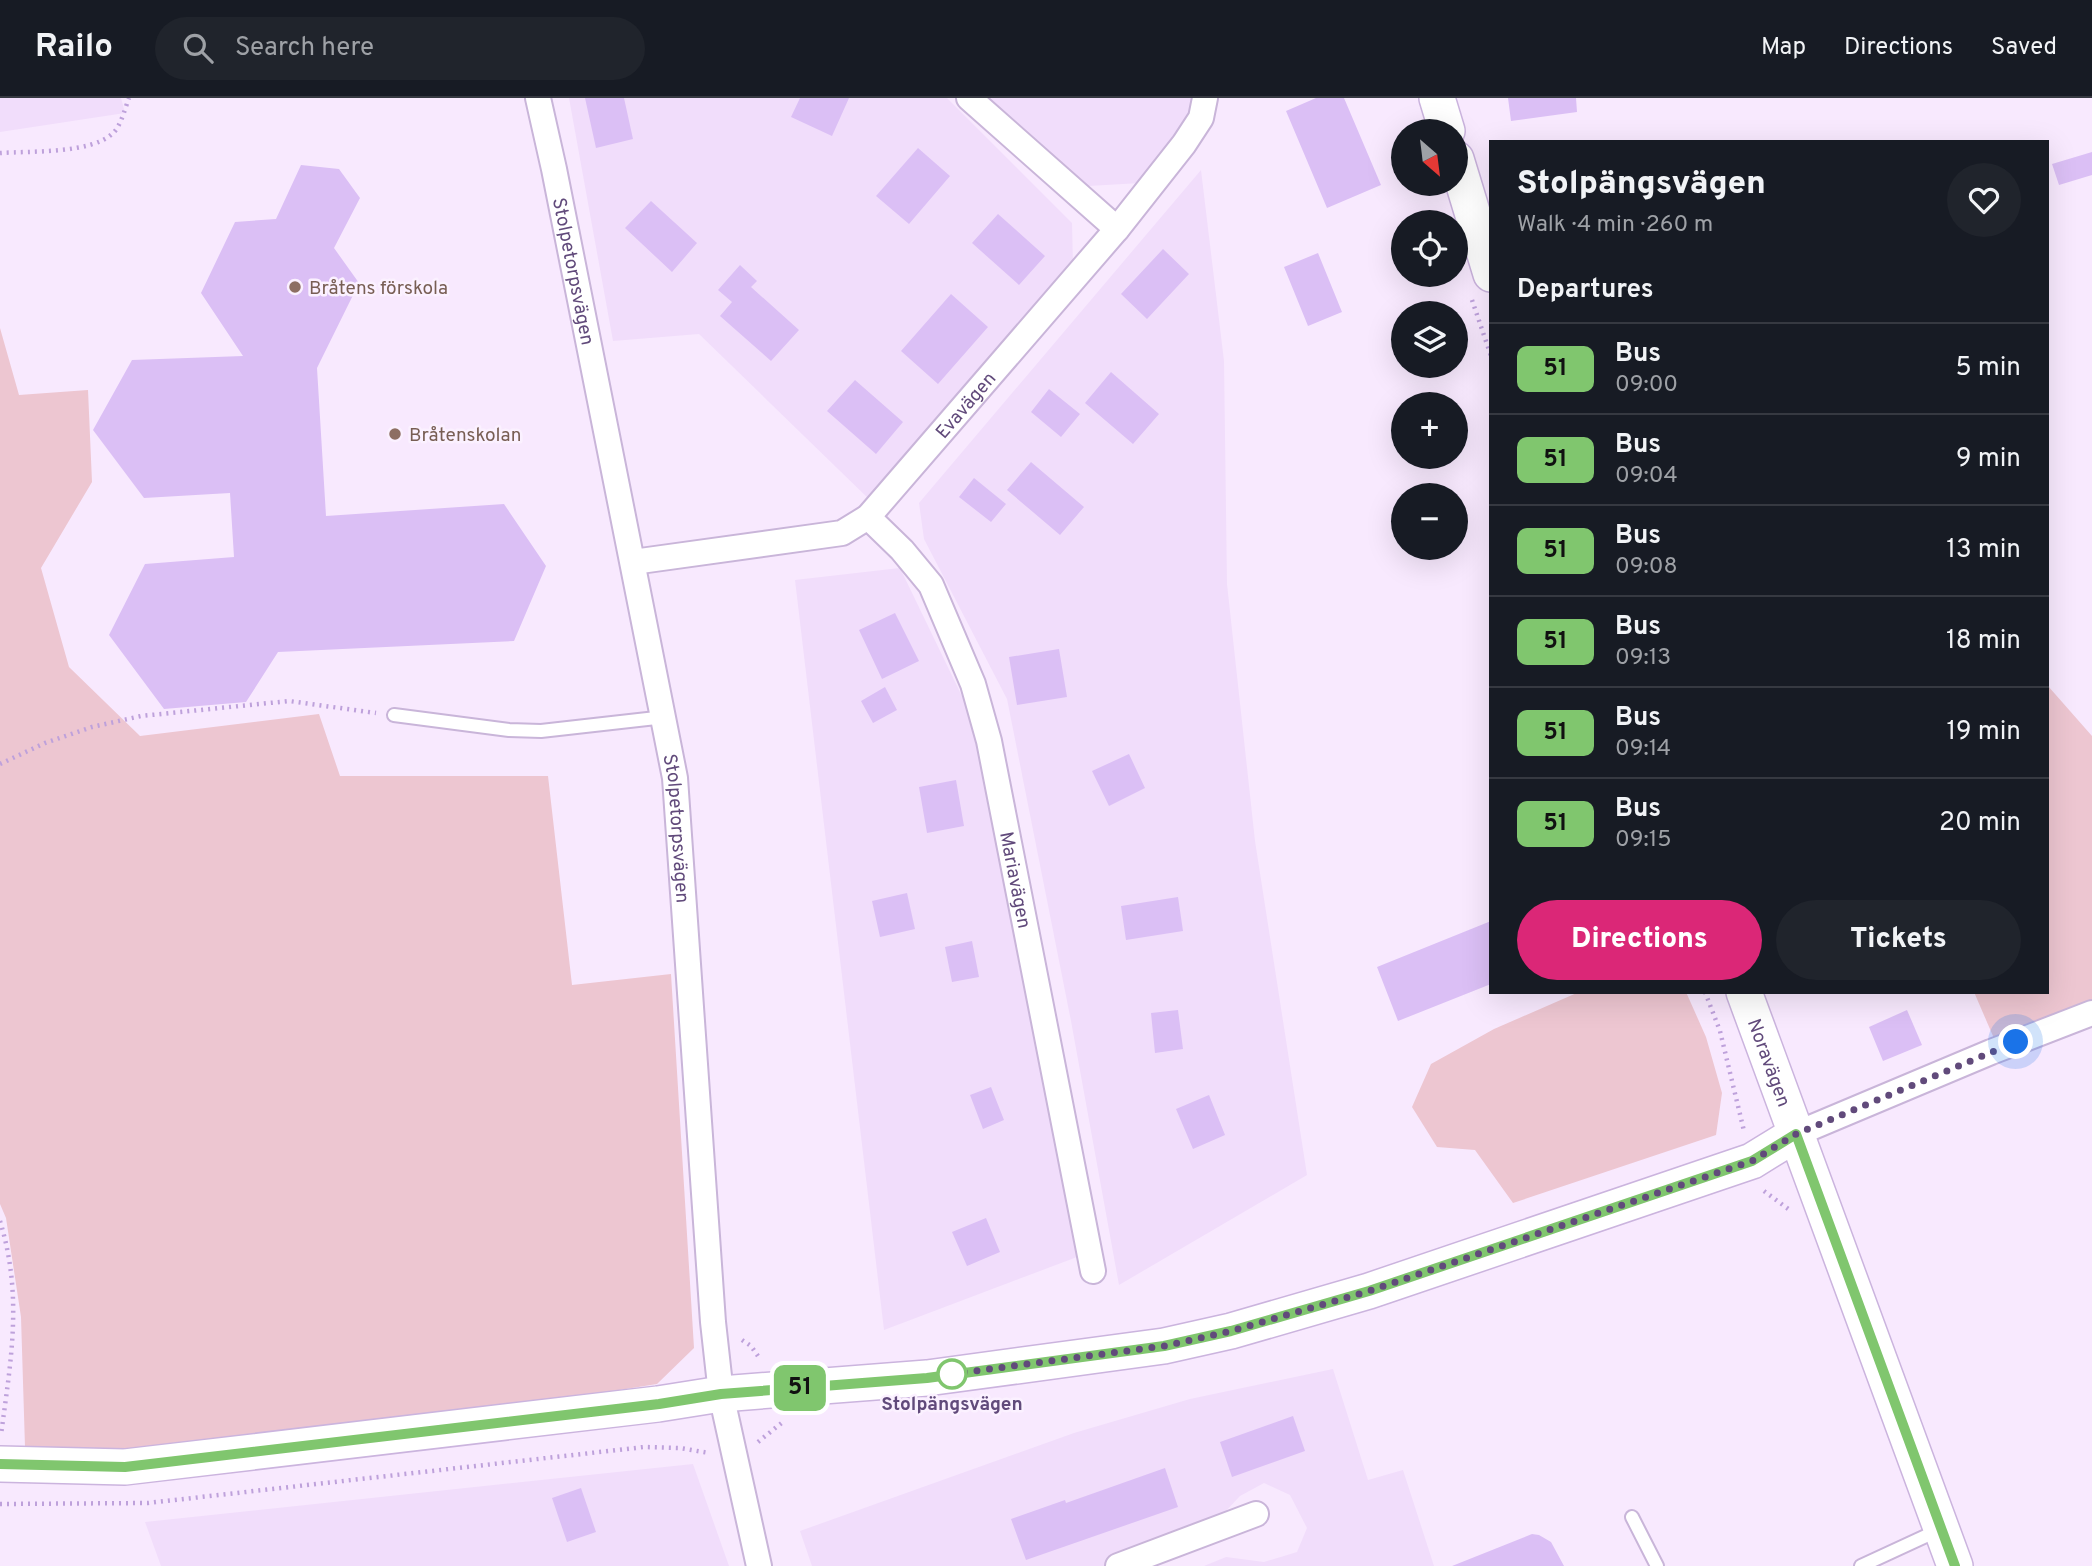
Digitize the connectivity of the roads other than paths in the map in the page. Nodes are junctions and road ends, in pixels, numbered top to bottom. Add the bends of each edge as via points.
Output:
1 (538, 98) edge
2 (969, 98) edge
3 (1205, 98) edge
4 (1437, 98) edge
5 (1443, 119) edge
6 (1463, 196) edge
7 (1118, 229) junction
8 (1480, 283) edge
9 (868, 517) junction
10 (633, 562) junction
11 (394, 715) road end
12 (664, 717) junction
13 (1745, 994) edge
14 (2092, 1013) edge
15 (1796, 1134) junction
16 (1093, 1271) dead end
17 (721, 1394) junction
18 (0, 1464) edge
19 (1256, 1514) dead end
20 (1632, 1517) dead end
21 (1941, 1528) junction
22 (759, 1566) edge
23 (1118, 1566) edge
24 (1657, 1566) edge
25 (1861, 1566) edge
26 (1955, 1566) edge

1 - 10 street, Stolpetorpsvägen
2 - 7 street
3 - 7 street, Evavägen via 1196,126
4 - 5 main road
6 - 8 main road
7 - 9 street, Evavägen
9 - 10 street, Evavägen via 842,533
9 - 16 street, Mariavägen via 931,585 973,684 989,741
10 - 12 street, Stolpetorpsvägen
11 - 12 lane via 519,731
12 - 17 street, Stolpetorpsvägen via 675,778
13 - 15 main road, Noravägen
14 - 15 street
15 - 17 main road via 1752,1161 1369,1291 1231,1331 1164,1346 927,1378
15 - 21 main road, Noravägen
17 - 18 main road via 125,1467
17 - 22 street, Stolpetorpsvägen
19 - 23 street
20 - 24 lane
21 - 25 lane
21 - 26 main road, Noravägen

